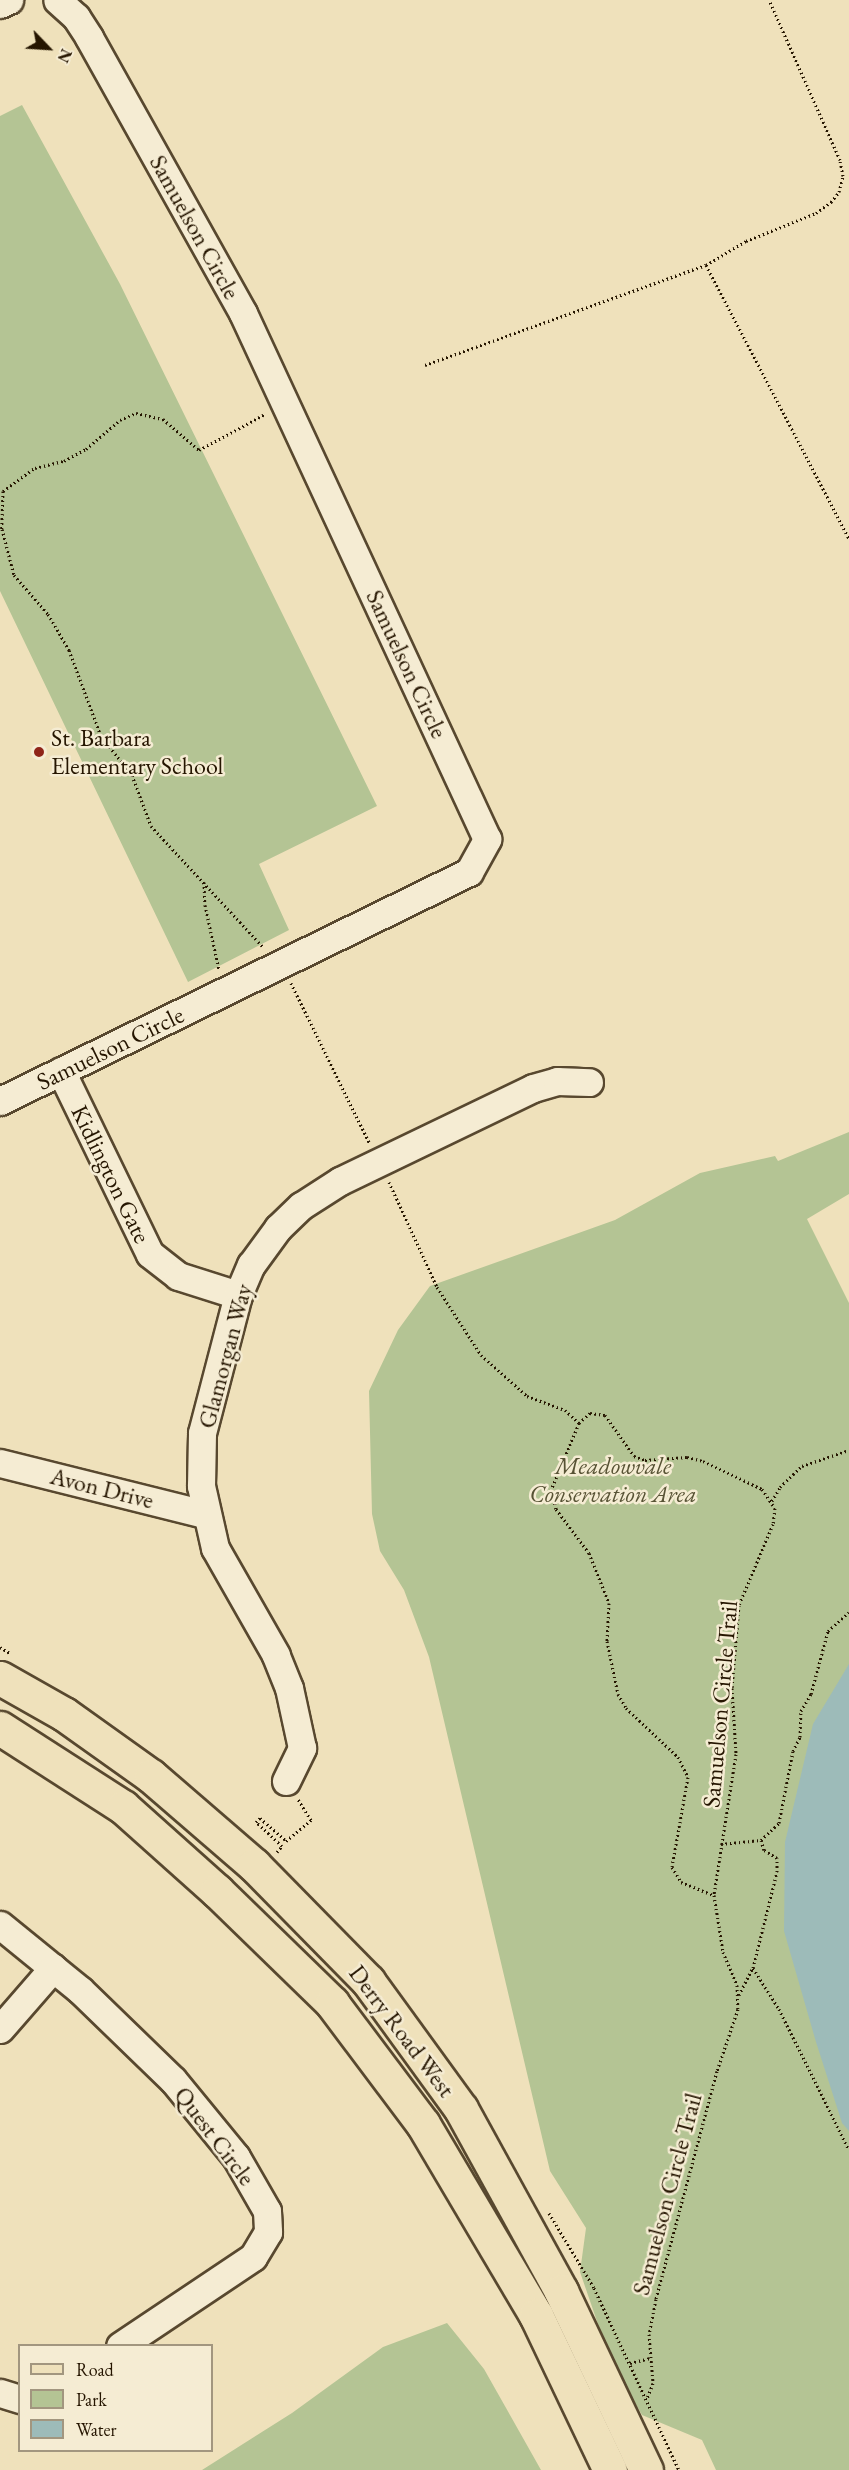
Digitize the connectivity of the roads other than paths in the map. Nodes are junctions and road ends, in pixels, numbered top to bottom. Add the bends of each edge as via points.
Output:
1 (9, 0) edge
2 (57, 0) edge
3 (0, 4) edge
4 (61, 1071) junction
5 (589, 1082) dead end
6 (0, 1101) edge
7 (238, 1295) junction
8 (0, 1463) edge
9 (204, 1514) junction
10 (0, 1678) edge
11 (0, 1728) edge
12 (286, 1781) road end
13 (0, 1925) edge
14 (53, 1968) junction
15 (0, 2029) edge
16 (123, 2344) edge
17 (0, 2393) edge
18 (18, 2398) edge
19 (610, 2470) edge
20 (646, 2470) edge

1 - 3 street
2 - 4 street, Samuelson Circle via 90,37 243,313 487,840 469,872
4 - 6 street, Samuelson Circle
4 - 7 street, Kidlington Gate via 150,1254 178,1276
5 - 7 street, Glamorgan Way via 557,1081 533,1088 340,1181 301,1206 278,1228 251,1265
7 - 9 street, Glamorgan Way via 202,1433 199,1464
8 - 9 street, Avon Drive
9 - 12 street, Glamorgan Way via 218,1556 276,1655 289,1688 302,1748
10 - 20 main road, Derry Road West via 64,1714 151,1776 254,1865 368,1981 461,2109 561,2291
11 - 19 main road, Derry Road West via 123,1807 332,2002 435,2144 536,2315
13 - 14 street, Quest Circle
14 - 15 street
14 - 16 street, Quest Circle via 173,2080 207,2120 264,2204 269,2224 253,2258
17 - 18 street

